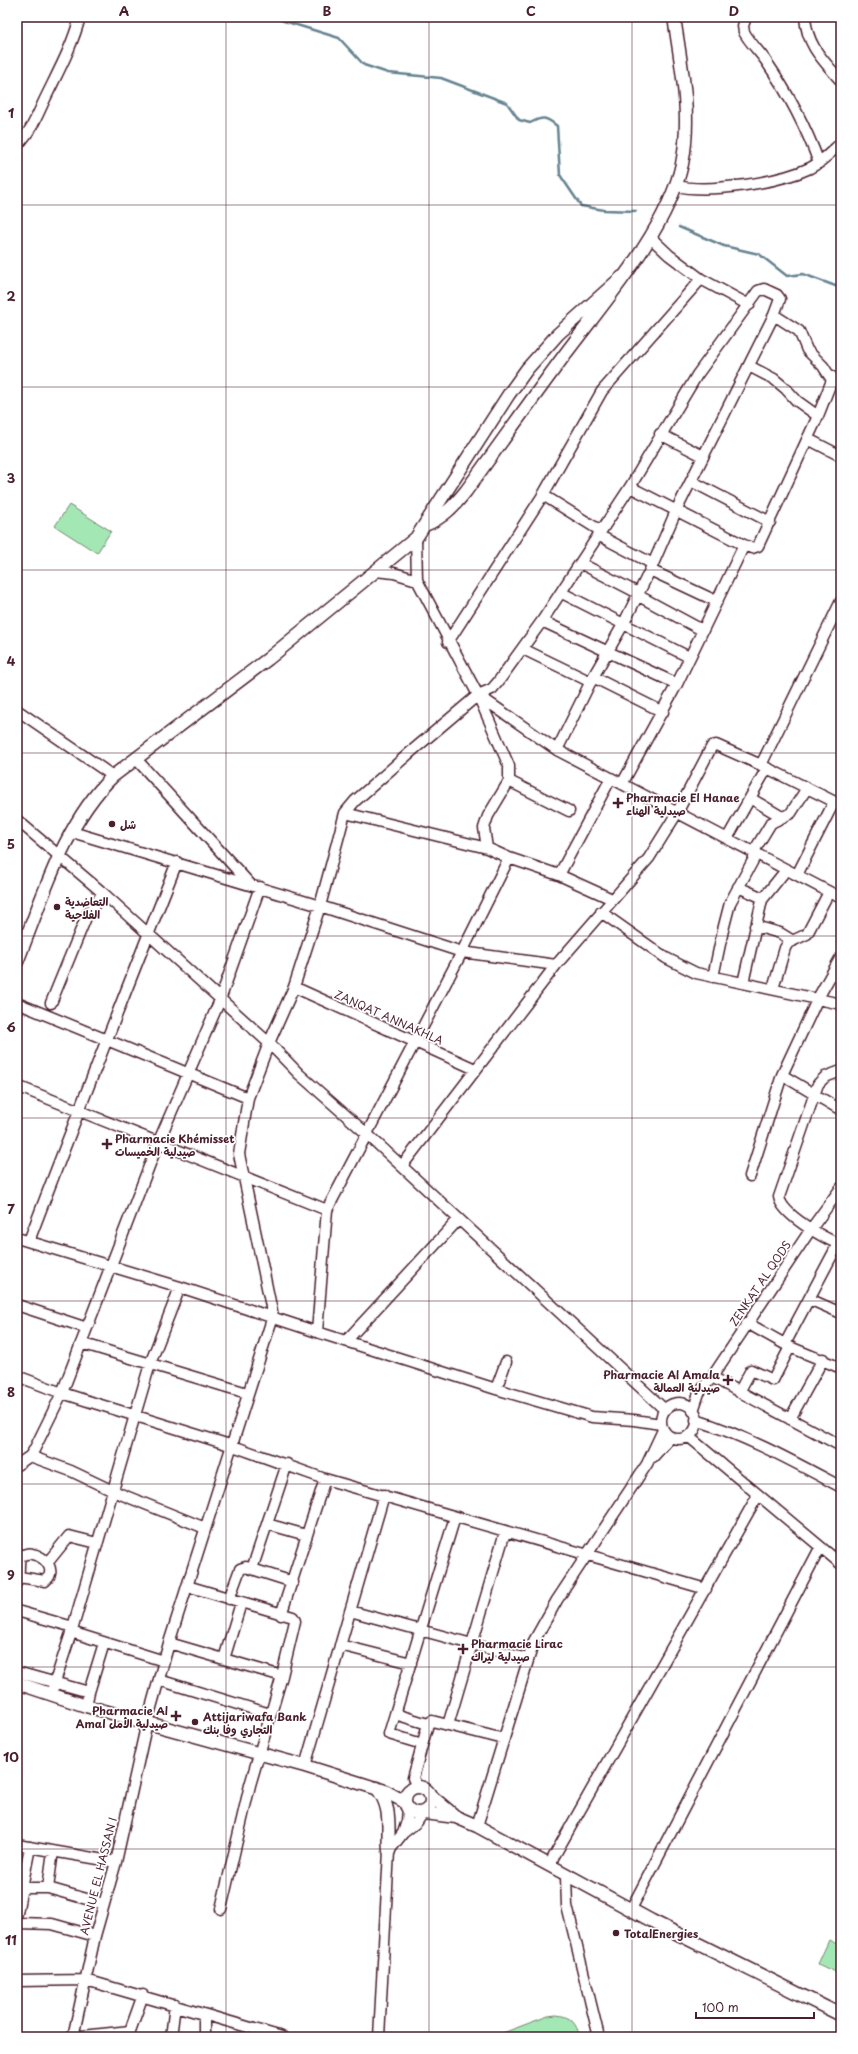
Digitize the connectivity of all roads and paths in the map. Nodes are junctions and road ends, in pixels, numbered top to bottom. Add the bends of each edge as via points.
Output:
1 (80, 17) edge
2 (674, 17) edge
3 (746, 17) edge
4 (805, 17) edge
5 (841, 81) edge
6 (17, 146) edge
7 (840, 146) edge
8 (819, 162) junction
9 (676, 186) junction
10 (650, 237) junction
11 (622, 277) junction
12 (701, 279) junction
13 (749, 305) junction
14 (774, 316) junction
15 (749, 366) junction
16 (830, 375) junction
17 (841, 384) edge
18 (818, 416) junction
19 (660, 434) junction
20 (808, 439) junction
21 (703, 456) junction
22 (841, 456) edge
23 (691, 481) junction
24 (630, 487) junction
25 (543, 495) junction
26 (676, 511) junction
27 (770, 522) junction
28 (425, 526) junction
29 (600, 533) junction
30 (416, 538) junction
31 (744, 545) junction
32 (580, 563) junction
33 (652, 567) junction
34 (375, 571) junction
35 (417, 580) junction
36 (562, 593) junction
37 (638, 594) junction
38 (716, 601) junction
39 (841, 601) edge
40 (542, 622) junction
41 (624, 623) junction
42 (702, 630) junction
43 (448, 642) junction
44 (523, 649) junction
45 (608, 653) junction
46 (689, 657) junction
47 (592, 679) junction
48 (677, 684) junction
49 (478, 695) junction
50 (17, 710) edge
51 (662, 712) junction
52 (557, 750) junction
53 (137, 760) junction
54 (764, 766) junction
55 (113, 776) junction
56 (611, 778) junction
57 (509, 781) junction
58 (622, 784) junction
59 (807, 788) junction
60 (750, 798) junction
61 (838, 804) edge
62 (569, 811) dead end
63 (345, 813) junction
64 (677, 813) junction
65 (782, 817) junction
66 (17, 820) edge
67 (72, 832) junction
68 (728, 837) junction
69 (487, 848) junction
70 (755, 852) junction
71 (61, 855) junction
72 (509, 858) junction
73 (177, 862) junction
74 (786, 870) junction
75 (559, 875) junction
76 (797, 875) junction
77 (255, 886) junction
78 (738, 887) junction
79 (829, 892) junction
80 (104, 893) junction
81 (841, 896) edge
82 (763, 898) junction
83 (612, 899) junction
84 (320, 906) junction
85 (601, 912) junction
86 (755, 926) junction
87 (148, 934) junction
88 (793, 940) junction
89 (462, 952) junction
90 (841, 956) edge
91 (17, 962) edge
92 (556, 965) junction
93 (713, 977) junction
94 (743, 983) junction
95 (294, 987) junction
96 (774, 989) junction
97 (818, 998) junction
98 (220, 1000) junction
99 (17, 1003) edge
100 (51, 1003) dead end
101 (841, 1004) edge
102 (108, 1041) junction
103 (416, 1041) junction
104 (269, 1043) junction
105 (475, 1069) junction
106 (841, 1071) edge
107 (188, 1072) junction
108 (782, 1075) junction
109 (17, 1086) edge
110 (814, 1094) junction
111 (248, 1098) junction
112 (78, 1110) junction
113 (841, 1110) edge
114 (367, 1134) junction
115 (158, 1143) junction
116 (402, 1166) junction
117 (243, 1176) junction
118 (750, 1176) dead end
119 (841, 1188) edge
120 (327, 1210) junction
121 (459, 1219) junction
122 (811, 1229) junction
123 (17, 1238) edge
124 (29, 1241) junction
125 (839, 1245) edge
126 (112, 1266) junction
127 (180, 1287) junction
128 (809, 1299) junction
129 (17, 1305) edge
130 (841, 1313) edge
131 (273, 1316) junction
132 (748, 1323) junction
133 (87, 1328) junction
134 (317, 1332) junction
135 (346, 1341) junction
136 (81, 1343) junction
137 (787, 1346) junction
138 (823, 1359) junction
139 (506, 1362) dead end
140 (150, 1364) junction
141 (841, 1368) edge
142 (17, 1376) edge
143 (712, 1377) junction
144 (496, 1389) junction
145 (739, 1392) junction
146 (62, 1393) junction
147 (247, 1393) junction
148 (699, 1393) junction
149 (667, 1414) junction
150 (694, 1415) junction
151 (135, 1416) junction
152 (790, 1419) junction
153 (691, 1434) junction
154 (671, 1437) junction
155 (233, 1446) junction
156 (841, 1446) edge
157 (30, 1456) junction
158 (287, 1464) junction
159 (647, 1464) junction
160 (17, 1465) edge
161 (325, 1479) junction
162 (841, 1488) edge
163 (113, 1491) junction
164 (384, 1495) junction
165 (758, 1495) junction
166 (455, 1517) junction
167 (267, 1524) junction
168 (205, 1528) junction
169 (504, 1532) junction
170 (306, 1536) junction
171 (97, 1543) junction
172 (820, 1548) junction
173 (586, 1555) junction
174 (19, 1556) edge
175 (48, 1562) junction
176 (841, 1564) edge
177 (252, 1569) junction
178 (18, 1580) edge
179 (293, 1582) junction
180 (187, 1586) junction
181 (706, 1589) junction
182 (229, 1599) junction
183 (241, 1603) junction
184 (17, 1611) edge
185 (350, 1611) junction
186 (281, 1615) junction
187 (72, 1630) junction
188 (421, 1631) junction
189 (104, 1643) junction
190 (169, 1643) junction
191 (340, 1645) junction
192 (470, 1645) junction
193 (224, 1659) junction
194 (527, 1659) junction
195 (164, 1660) junction
196 (411, 1663) junction
197 (17, 1672) edge
198 (282, 1676) junction
199 (158, 1680) junction
200 (17, 1683) edge
201 (53, 1689) junction
202 (89, 1692) junction
203 (86, 1706) junction
204 (270, 1714) junction
205 (395, 1714) junction
206 (147, 1722) junction
207 (428, 1724) junction
208 (448, 1724) junction
209 (504, 1739) junction
210 (422, 1744) junction
211 (259, 1754) junction
212 (304, 1766) junction
213 (415, 1787) junction
214 (381, 1789) junction
215 (430, 1795) junction
216 (406, 1806) junction
217 (423, 1813) junction
218 (456, 1817) junction
219 (476, 1826) junction
220 (403, 1833) junction
221 (17, 1846) edge
222 (30, 1847) junction
223 (53, 1851) junction
224 (389, 1851) junction
225 (116, 1862) junction
226 (549, 1866) junction
227 (566, 1876) junction
228 (23, 1888) junction
229 (48, 1888) junction
230 (104, 1904) junction
231 (631, 1908) junction
232 (222, 1909) dead end
233 (17, 1912) edge
234 (17, 1923) edge
235 (95, 1936) junction
236 (86, 1980) junction
237 (17, 1981) edge
238 (143, 1995) junction
239 (175, 2006) junction
240 (204, 2015) junction
241 (841, 2015) edge
242 (275, 2036) edge
243 (73, 2037) edge
244 (171, 2037) edge
245 (204, 2037) edge
246 (379, 2037) edge
247 (599, 2037) edge

1 - 6 street via 60,71 34,126
2 - 9 main road via 686,87 683,159
3 - 8 street via 744,32 791,100
4 - 5 street via 807,36
7 - 8 street
8 - 9 street via 789,176 731,187 693,190
9 - 10 main road
10 - 11 main road
10 - 12 street
11 - 28 main road via 457,502 438,520
11 - 28 main road via 558,334 527,369
12 - 13 street
12 - 25 street via 602,391
13 - 14 street via 758,291 766,290 779,297
13 - 19 street via 697,375
14 - 15 street
14 - 16 street via 799,331 807,350
15 - 18 street via 774,379 797,401
15 - 21 street
16 - 17 street
16 - 18 street via 830,384
18 - 20 street
19 - 21 street
19 - 24 street
20 - 22 street
20 - 27 street
21 - 23 street
23 - 26 street
23 - 27 street
24 - 26 street
24 - 29 street
25 - 29 street
25 - 43 street
26 - 31 street
26 - 33 street
27 - 31 street via 756,548
28 - 30 main road
29 - 32 street
29 - 33 street
30 - 34 main road
30 - 35 street
31 - 38 street
32 - 36 street
32 - 37 street
33 - 37 street
33 - 38 street
34 - 35 street via 394,573
34 - 53 main road
35 - 43 street
36 - 40 street
36 - 41 street
37 - 41 street
37 - 42 street
38 - 42 street
39 - 54 street
40 - 44 street
40 - 45 street
41 - 45 street
41 - 46 street
42 - 46 street
43 - 49 street
44 - 47 street
44 - 49 street via 494,687
45 - 47 street
45 - 48 street
46 - 48 street
47 - 51 street
47 - 52 street
48 - 51 street
49 - 52 street
49 - 57 street via 509,766
49 - 63 street via 355,801
50 - 55 street
51 - 58 street
52 - 56 street
53 - 55 main road
53 - 77 street
54 - 59 street
54 - 60 street
54 - 64 street via 712,746
55 - 67 main road via 88,804
56 - 58 street
56 - 75 street
57 - 62 street
57 - 69 street via 485,823
58 - 64 street
59 - 61 street
59 - 65 street via 791,813
60 - 65 street
60 - 68 street
61 - 76 street
63 - 69 street
63 - 84 street
64 - 68 street
64 - 83 street via 648,858
65 - 70 street via 771,823
66 - 71 street
67 - 71 main road
67 - 73 street
68 - 70 street
69 - 72 street
70 - 74 street
70 - 78 street
71 - 80 street
71 - 91 main road
72 - 75 street
72 - 89 street
73 - 77 street
73 - 87 street
74 - 76 street
74 - 82 street
75 - 83 street
76 - 79 street
77 - 84 street
77 - 98 street
78 - 82 street
78 - 93 street via 722,930
79 - 81 street
79 - 88 street via 807,934
80 - 87 street
80 - 100 street via 87,915
82 - 86 street
83 - 85 street
84 - 89 street
84 - 95 street
85 - 92 street
85 - 93 street via 676,964
86 - 88 street via 780,933
86 - 94 street
87 - 98 street
87 - 102 street
88 - 96 street via 785,948
89 - 92 street
89 - 103 street
90 - 97 street
92 - 105 street
93 - 94 street
94 - 96 street
95 - 103 street, ZANQAT ANNAKHLA
95 - 104 street
96 - 97 street
97 - 101 street
97 - 108 street
98 - 104 street
98 - 107 street
99 - 102 street
102 - 107 street
102 - 112 street
103 - 105 street, ZANQAT ANNAKHLA
103 - 114 street
104 - 111 street
104 - 114 street via 299,1074
105 - 116 street
106 - 110 street via 825,1077 818,1084
107 - 111 street
107 - 115 street
108 - 110 street
108 - 118 street
109 - 112 street
110 - 113 street
110 - 122 street via 779,1197 784,1208
111 - 117 street via 239,1154
112 - 115 street
112 - 124 street
114 - 116 street
114 - 120 street
115 - 117 street
115 - 126 street
116 - 121 street
117 - 120 street
117 - 131 street
119 - 122 street, ZENKAT AL QODS
120 - 134 street
121 - 135 street
121 - 149 street
122 - 125 street
122 - 132 street, ZENKAT AL QODS
123 - 124 street
124 - 126 street
125 - 128 street
126 - 127 street
126 - 133 street
127 - 131 street
127 - 140 street
128 - 130 street
128 - 137 street
129 - 133 street
131 - 134 street
131 - 147 street, AVENUE EL HASSAN I
132 - 137 street
132 - 143 street, ZENKAT AL QODS
133 - 136 street
134 - 135 street
135 - 144 street
136 - 140 street
136 - 146 street
137 - 138 street
137 - 145 street via 773,1380 751,1370
138 - 141 street
138 - 152 street
139 - 144 street
140 - 147 street
140 - 151 street
142 - 146 street
143 - 145 street
143 - 148 street, ZENKAT AL QODS
144 - 149 street via 592,1417 634,1420
145 - 152 street
146 - 151 street
146 - 157 street
147 - 155 street, AVENUE EL HASSAN I
148 - 149 street
148 - 150 street
149 - 150 street via 686,1405
149 - 154 street
149 - 159 street
150 - 153 street
150 - 162 street via 772,1450
151 - 155 street
151 - 163 street
152 - 156 street
153 - 154 street via 680,1439
153 - 165 street
154 - 159 street
155 - 158 street
155 - 168 street, AVENUE EL HASSAN I
157 - 160 street
157 - 163 street via 71,1471
158 - 161 street
158 - 167 street
159 - 173 street
161 - 164 street
161 - 170 street
163 - 168 street
163 - 171 street
164 - 166 street
164 - 185 street
165 - 172 street
165 - 181 street
166 - 169 street
166 - 188 street
167 - 170 street
167 - 177 street
168 - 180 street, AVENUE EL HASSAN I
169 - 173 street
169 - 192 street
170 - 179 street
171 - 175 street via 69,1536
171 - 187 street
172 - 176 street
172 - 231 street
173 - 181 street
173 - 194 street via 543,1623
174 - 175 street via 32,1554
174 - 178 street
175 - 178 street via 50,1568 45,1581
177 - 179 street
177 - 182 street via 240,1569
179 - 186 street
180 - 182 street
180 - 190 street, AVENUE EL HASSAN I
181 - 226 street
182 - 183 street
183 - 186 street
183 - 193 street
184 - 187 street
185 - 188 street
185 - 191 street
186 - 198 street via 293,1617 295,1621
187 - 189 street
187 - 201 street
188 - 192 street
188 - 196 street
189 - 195 street
189 - 202 street
190 - 193 street
190 - 195 street, AVENUE EL HASSAN I
191 - 196 street
191 - 212 street
192 - 194 street
192 - 208 street
193 - 198 street
194 - 209 street
195 - 199 street, AVENUE EL HASSAN I
196 - 205 street
197 - 201 street
198 - 204 street
199 - 204 street
199 - 206 street, AVENUE EL HASSAN I
200 - 201 main road
201 - 202 street
201 - 203 main road
202 - 203 street
203 - 206 main road
204 - 211 street
205 - 207 street
205 - 210 street via 389,1734
206 - 211 main road
206 - 225 street, AVENUE EL HASSAN I
207 - 208 street via 432,1720
207 - 210 street
208 - 209 street
209 - 219 street
210 - 213 street via 413,1778
211 - 212 main road
211 - 232 street
212 - 214 main road
213 - 214 main road
213 - 215 main road via 425,1789
213 - 216 main road via 406,1794
214 - 216 main road
214 - 224 main road via 388,1810
215 - 217 main road via 430,1807
215 - 218 main road
216 - 217 main road via 415,1814
216 - 220 street via 407,1821
217 - 218 main road
217 - 220 street via 417,1822
218 - 219 main road
219 - 226 main road
220 - 224 street
221 - 222 street
222 - 223 street
222 - 228 street
223 - 225 street
223 - 229 street
224 - 246 street
225 - 230 street, AVENUE EL HASSAN I
226 - 227 main road
227 - 231 main road
227 - 247 street via 567,1906
228 - 229 street
228 - 233 street
229 - 230 street
230 - 235 street, AVENUE EL HASSAN I
231 - 241 main road
234 - 235 street via 52,1924
235 - 236 street, AVENUE EL HASSAN I
236 - 237 street
236 - 238 street
236 - 243 street, AVENUE EL HASSAN I
238 - 239 street
238 - 243 street via 130,2030
239 - 240 street
239 - 244 street
240 - 242 street
240 - 245 street

